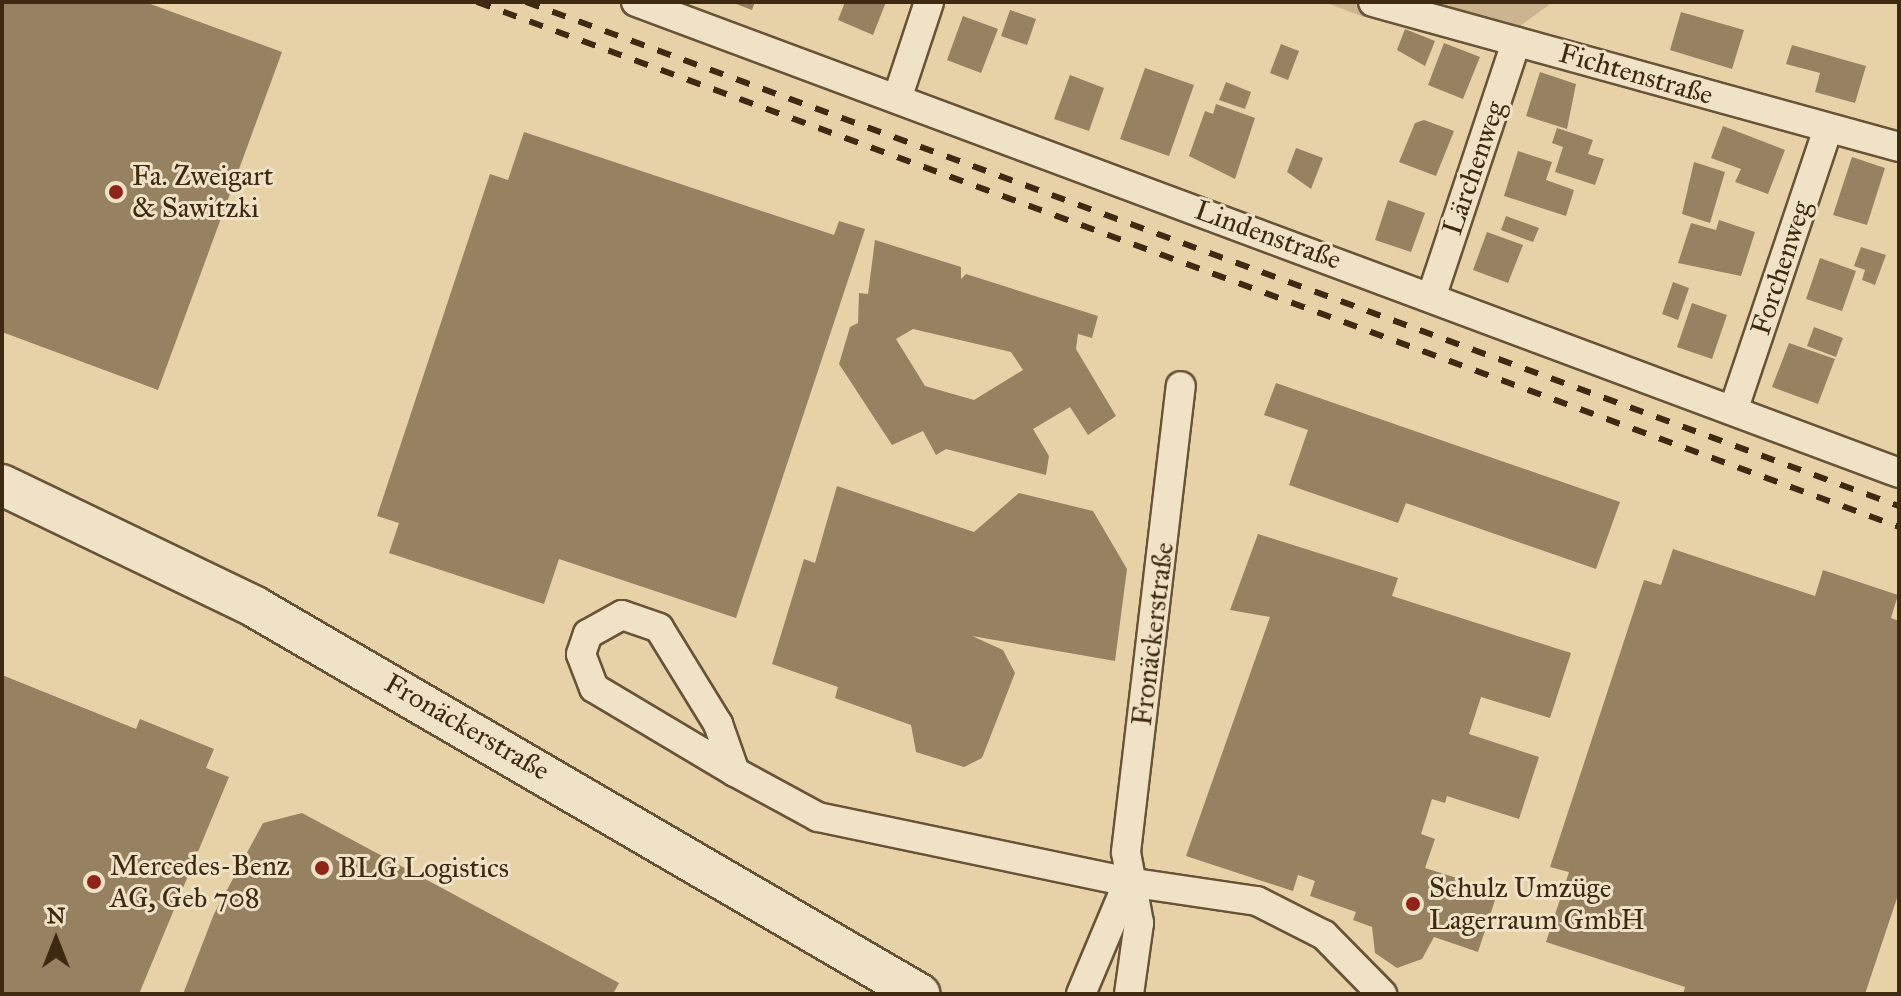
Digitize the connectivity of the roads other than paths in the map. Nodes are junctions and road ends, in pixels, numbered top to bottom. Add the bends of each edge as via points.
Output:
1 (636, 2) edge
2 (929, 2) edge
3 (1373, 2) edge
4 (1516, 42) junction
5 (898, 96) junction
6 (1828, 128) junction
7 (1899, 147) edge
8 (1432, 295) junction
9 (1181, 386) dead end
10 (1734, 408) junction
11 (1899, 473) edge
12 (2, 485) edge
13 (735, 772) junction
14 (1128, 882) junction
15 (908, 990) edge
16 (1081, 994) edge
17 (1129, 994) edge
18 (1382, 994) edge

1 - 5 street, Lindenstraße
2 - 5 street
3 - 4 street, Fichtenstraße
4 - 6 street, Fichtenstraße
4 - 8 street, Lärchenweg
5 - 8 street, Lindenstraße
6 - 7 street, Fichtenstraße
6 - 10 street, Forchenweg
8 - 10 street, Lindenstraße
9 - 14 street, Fronäckerstraße
10 - 11 street, Lindenstraße
12 - 15 main road, Fronäckerstraße via 255,607
13 - 13 street via 718,724 659,628 622,615 588,634 582,663 594,688
13 - 14 street via 857,830
14 - 16 street, Fronäckerstraße
14 - 17 street, Fronäckerstraße via 1139,923
14 - 18 street via 1257,901 1295,914

